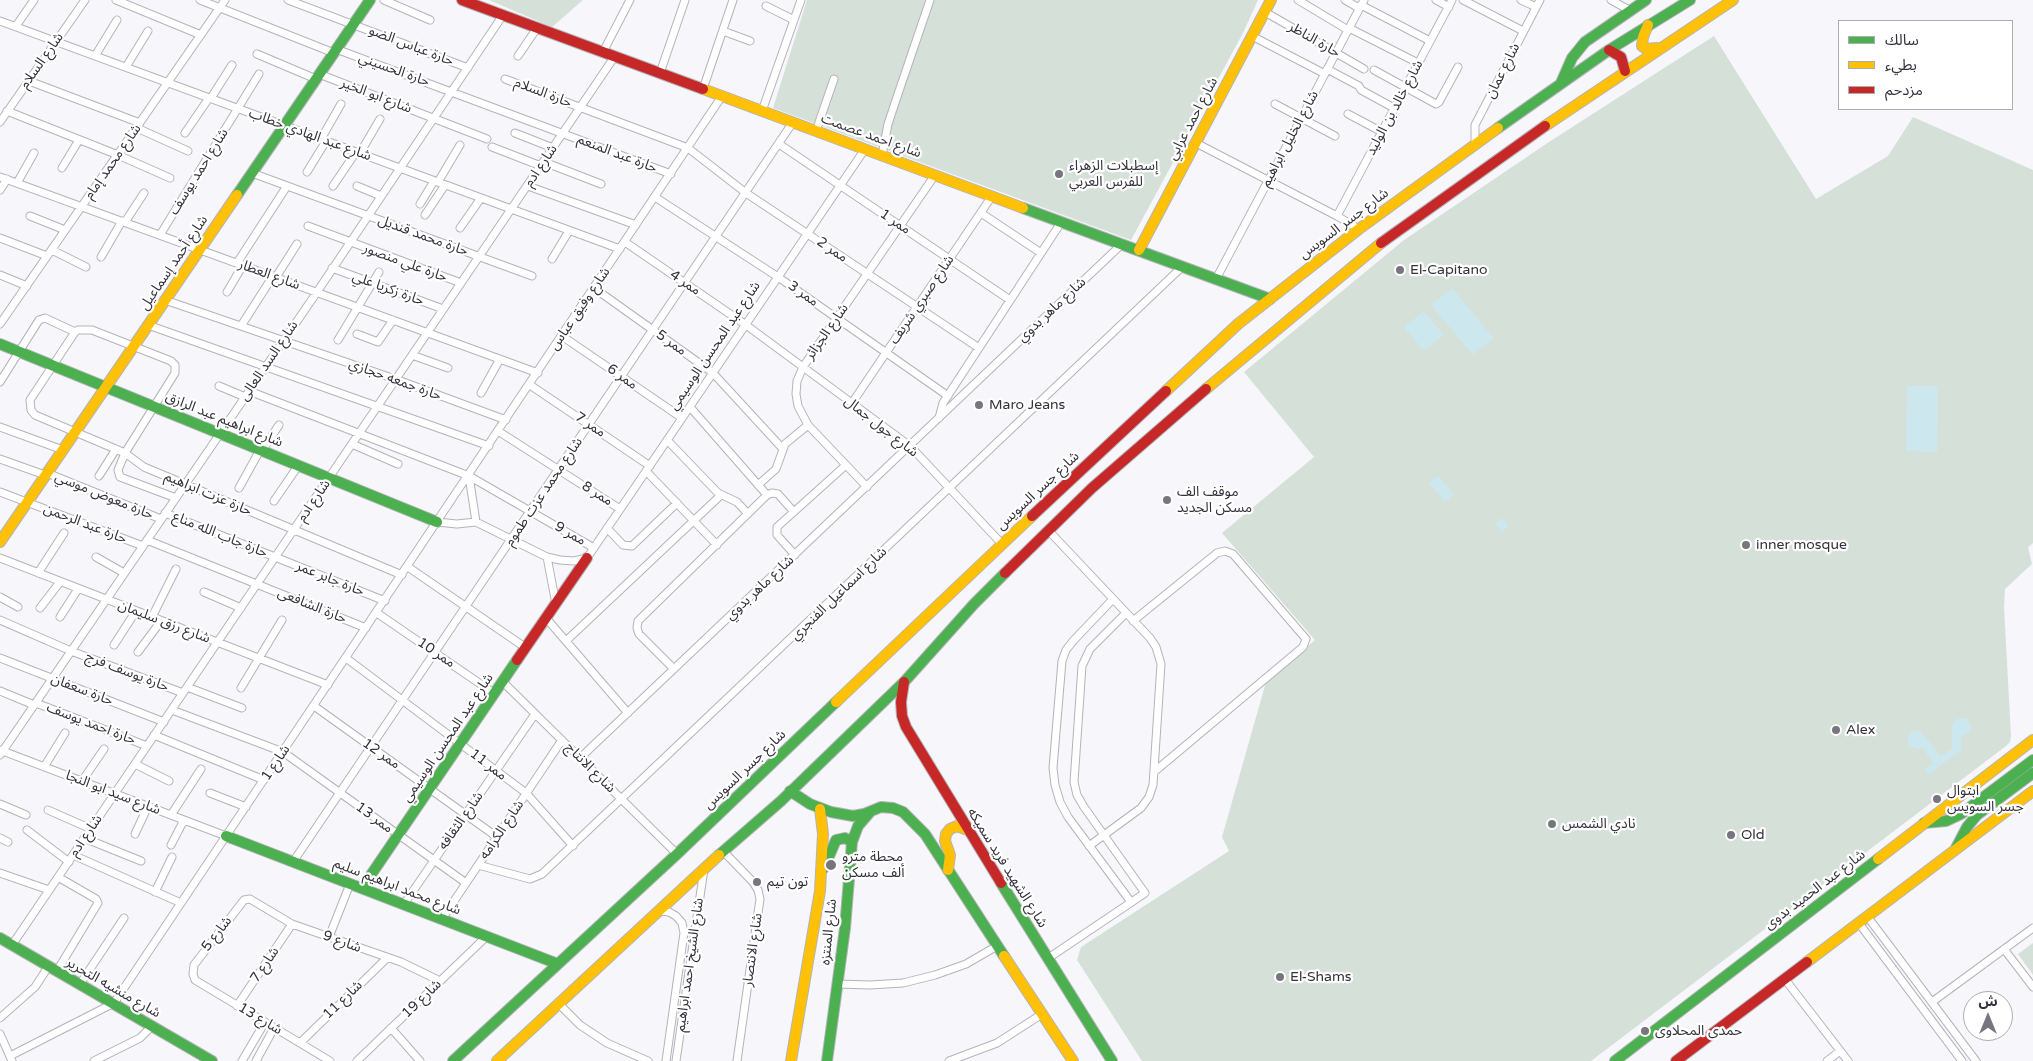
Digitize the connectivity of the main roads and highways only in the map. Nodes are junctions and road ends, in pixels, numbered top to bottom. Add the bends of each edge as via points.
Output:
1 (370, 0) edge
2 (462, 0) edge
3 (1271, 0) edge
4 (1646, 0) edge
5 (1690, 0) edge
6 (1733, 0) edge
7 (1632, 6) edge
8 (1648, 26) junction
9 (1662, 46) junction
10 (1610, 50) junction
11 (1625, 71) junction
12 (1561, 83) junction
13 (1139, 250) junction
14 (1270, 299) junction
15 (0, 344) edge
16 (106, 387) junction
17 (437, 522) road end
18 (0, 542) edge
19 (587, 558) road end
20 (905, 681) junction
21 (2033, 740) edge
22 (2033, 760) edge
23 (2033, 773) edge
24 (790, 791) junction
25 (2033, 791) edge
26 (820, 809) junction
27 (870, 812) junction
28 (1924, 823) junction
29 (968, 830) junction
30 (226, 836) road end
31 (852, 842) junction
32 (1955, 849) junction
33 (948, 870) junction
34 (821, 876) junction
35 (362, 888) junction
36 (0, 938) edge
37 (558, 964) junction
38 (207, 1060) edge
39 (453, 1061) edge
40 (498, 1061) edge
41 (792, 1061) edge
42 (827, 1061) edge
43 (1073, 1061) edge
44 (1112, 1061) edge
45 (1614, 1061) edge
46 (1676, 1061) edge

1 - 16 main road, شارع أحمد إسماعيل
2 - 13 main road, شارع احمد عصمت
3 - 13 main road, شارع احمد عرابي
4 - 7 main road
5 - 8 main road, شارع جسر السويس
6 - 9 main road
7 - 12 main road via 1581,46
8 - 9 main road via 1643,48
8 - 10 main road, شارع جسر السويس
9 - 11 main road
10 - 11 main road via 1621,57
10 - 12 main road, شارع جسر السويس
11 - 20 main road via 1396,232 1198,396 1048,530 974,604
12 - 14 main road, شارع جسر السويس via 1359,229
13 - 14 main road, شارع احمد عصمت
14 - 37 main road, شارع جسر السويس via 1216,343
15 - 16 main road, شارع ابراهيم عبد الرازق
16 - 17 main road, شارع ابراهيم عبد الرازق
16 - 18 main road, شارع أحمد إسماعيل
19 - 35 main road, شارع عبد المحسن الوسيمي
20 - 24 main road
20 - 29 main road, شارع الشهيد فريد سميكه via 901,702 906,728
21 - 28 main road, شارع عبد الحميد بدوى
22 - 28 main road via 1961,814 1946,821
23 - 32 main road via 1977,815 1962,833
24 - 26 main road
24 - 40 main road
25 - 32 main road
26 - 27 main road via 853,816
26 - 34 main road, شارع المنتزه via 823,834
27 - 31 main road, شارع المنتزه via 858,826
27 - 33 main road via 887,807 903,812 920,827
28 - 45 main road, شارع عبد الحميد بدوى
29 - 33 main road via 958,826 946,834 950,855
29 - 44 main road, شارع الشهيد فريد سميكه
30 - 35 main road, شارع محمد ابراهيم سليم
31 - 34 main road via 844,838 836,840
31 - 42 main road, شارع المنتزه
32 - 46 main road
33 - 43 main road
34 - 41 main road, شارع المنتزه
35 - 37 main road, شارع محمد ابراهيم سليم
36 - 38 main road, شارع منشيه التحرير
37 - 39 main road, شارع جسر السويس

